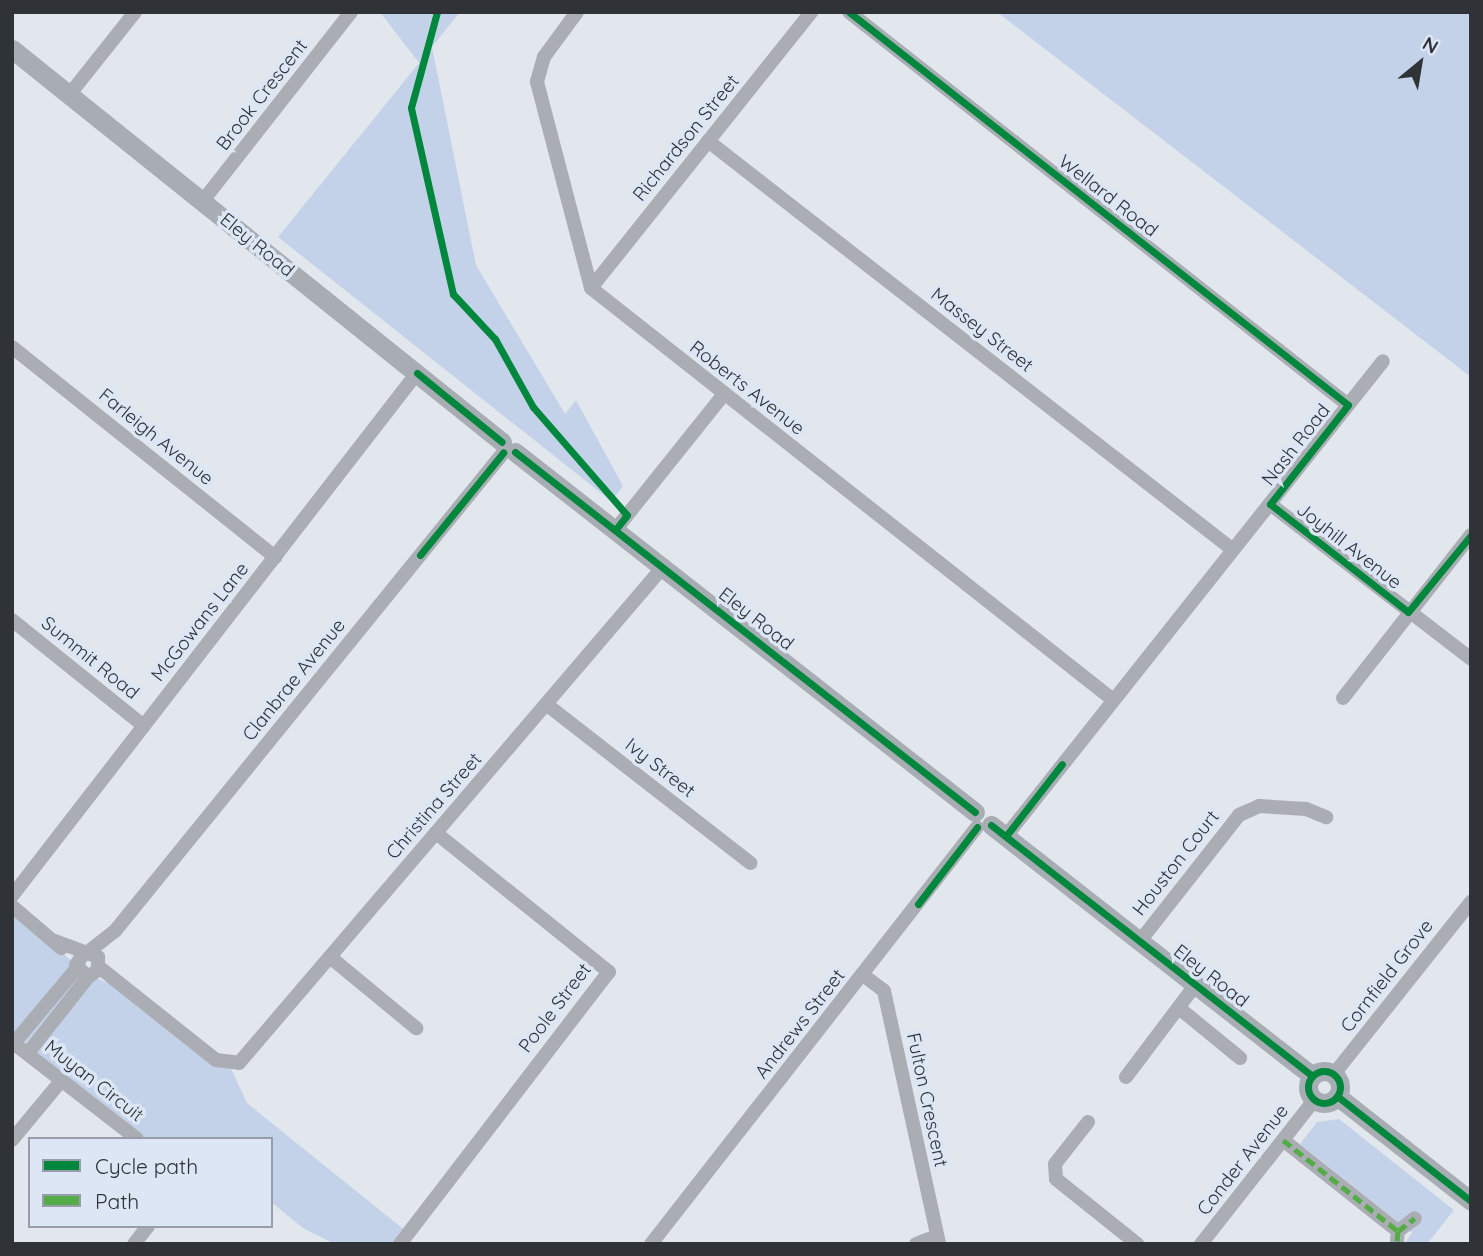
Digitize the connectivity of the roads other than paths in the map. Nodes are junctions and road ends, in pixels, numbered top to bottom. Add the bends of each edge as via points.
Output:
1 (135, 12) edge
2 (351, 12) edge
3 (577, 12) edge
4 (811, 12) edge
5 (849, 12) edge
6 (12, 49) edge
7 (69, 95) junction
8 (708, 141) junction
9 (202, 202) junction
10 (590, 288) junction
11 (12, 347) edge
12 (1383, 361) dead end
13 (417, 373) junction
14 (724, 394) junction
15 (1348, 405) junction
16 (507, 449) junction
17 (1270, 504) junction
18 (616, 529) junction
19 (1471, 535) edge
20 (1232, 549) junction
21 (275, 557) junction
22 (664, 566) junction
23 (1408, 612) junction
24 (12, 620) edge
25 (1471, 659) edge
26 (1343, 698) dead end
27 (1112, 699) junction
28 (546, 704) junction
29 (144, 726) junction
30 (1326, 817) dead end
31 (987, 825) junction
32 (436, 833) junction
33 (750, 863) dead end
34 (12, 896) edge
35 (1471, 902) edge
36 (12, 906) edge
37 (1140, 941) junction
38 (330, 957) junction
39 (88, 965) junction
40 (863, 975) junction
41 (1196, 984) junction
42 (1180, 1009) junction
43 (416, 1028) dead end
44 (13, 1043) edge
45 (27, 1053) junction
46 (1240, 1058) dead end
47 (1334, 1074) junction
48 (1312, 1076) junction
49 (1126, 1077) dead end
50 (61, 1081) junction
51 (1338, 1096) junction
52 (1315, 1100) junction
53 (1088, 1122) dead end
54 (134, 1137) edge
55 (12, 1140) edge
56 (1283, 1140) junction
57 (1470, 1199) edge
58 (1415, 1218) dead end
59 (146, 1228) edge
60 (938, 1240) edge
61 (134, 1244) edge
62 (400, 1244) edge
63 (651, 1244) edge
64 (916, 1244) edge
65 (1137, 1244) edge
66 (1201, 1244) edge

1 - 7 street
2 - 9 street, Brook Crescent
3 - 10 street via 544,57 537,82
4 - 8 street, Richardson Street
5 - 15 street, Wellard Road
6 - 7 main road, Eley Road
7 - 9 main road, Eley Road
8 - 10 street, Richardson Street
8 - 20 street, Massey Street
9 - 13 main road, Eley Road
10 - 14 street, Roberts Avenue
11 - 21 street, Farleigh Avenue
12 - 15 street, Nash Road
13 - 16 main road, Eley Road
13 - 21 street, McGowans Lane
14 - 18 street
14 - 27 street, Roberts Avenue
15 - 17 street, Nash Road
16 - 18 main road, Eley Road
16 - 39 street, Clanbrae Avenue
17 - 20 street, Nash Road
17 - 23 street, Joyhill Avenue
18 - 22 main road, Eley Road
19 - 23 street
20 - 27 street, Nash Road
21 - 29 street, McGowans Lane
22 - 28 street, Christina Street
22 - 31 main road, Eley Road
23 - 25 street, Joyhill Avenue
23 - 26 street
24 - 29 street, Summit Road
27 - 31 street, Nash Road
28 - 32 street, Christina Street
28 - 33 street, Ivy Street
29 - 34 street, McGowans Lane
30 - 37 street, Houston Court via 1306,810 1259,806 1239,815
31 - 37 main road, Eley Road
31 - 40 street, Andrews Street
32 - 38 street, Christina Street
32 - 62 street, Poole Street via 609,972
35 - 47 street, Cornfield Grove
36 - 39 street
37 - 41 main road, Eley Road
38 - 39 street, Christina Street via 239,1063 229,1064 216,1060 134,994
38 - 43 street
39 - 44 street, Muyan Circuit
39 - 45 street, Muyan Circuit
40 - 60 street, Fulton Crescent via 884,991
40 - 63 street, Andrews Street
41 - 42 street
41 - 48 main road, Eley Road
42 - 46 street
42 - 49 street
44 - 45 street, Muyan Circuit
45 - 50 street, Muyan Circuit
47 - 48 main road via 1325,1071
47 - 51 main road via 1340,1082
48 - 52 main road via 1309,1090
50 - 54 street, Muyan Circuit
50 - 55 street
51 - 52 main road via 1329,1102
51 - 57 main road
52 - 56 street, Conder Avenue
53 - 65 street via 1055,1164 1056,1179
56 - 58 street via 1398,1236
56 - 66 street, Conder Avenue
59 - 61 street
60 - 64 street

